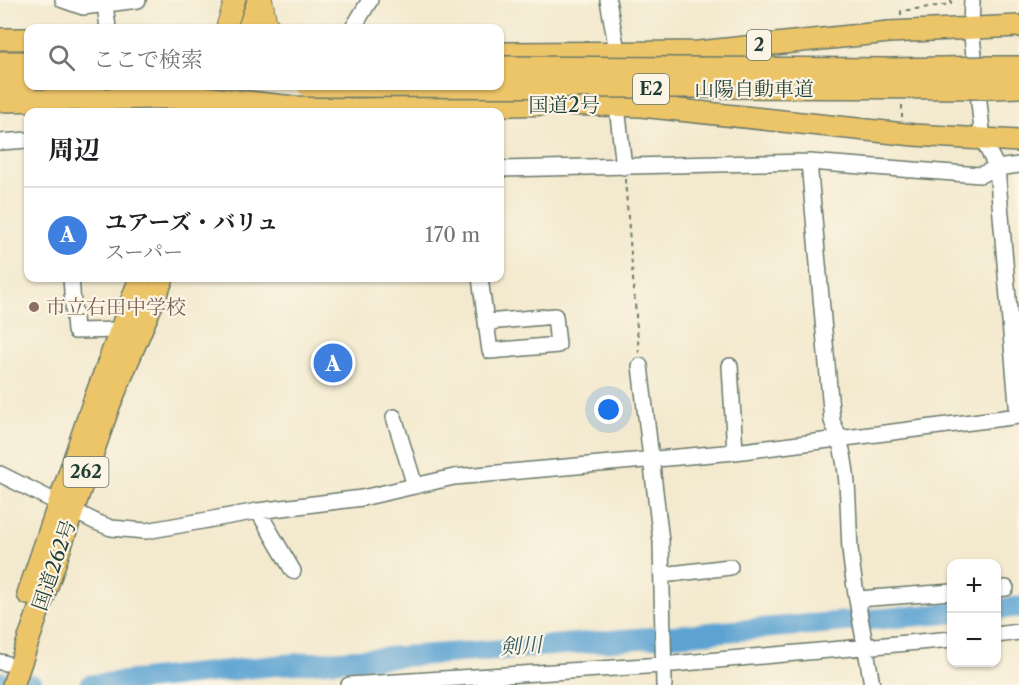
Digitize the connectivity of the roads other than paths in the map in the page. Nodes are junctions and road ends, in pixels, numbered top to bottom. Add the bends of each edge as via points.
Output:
1 (63, 0) edge
2 (138, 0) edge
3 (235, 0) edge
4 (258, 0) edge
5 (262, 0) edge
6 (370, 0) edge
7 (608, 0) edge
8 (972, 0) edge
9 (105, 5) junction
10 (107, 24) edge
11 (227, 24) edge
12 (249, 24) edge
13 (267, 24) edge
14 (355, 24) edge
15 (1019, 26) edge
16 (971, 27) junction
17 (0, 39) edge
18 (24, 39) edge
19 (616, 45) dead end
20 (504, 53) edge
21 (0, 62) edge
22 (24, 62) edge
23 (504, 67) edge
24 (1019, 67) edge
25 (0, 82) edge
26 (24, 82) edge
27 (504, 87) edge
28 (1019, 87) edge
29 (201, 99) edge
30 (228, 99) edge
31 (0, 100) edge
32 (98, 104) edge
33 (151, 108) edge
34 (310, 108) edge
35 (443, 108) edge
36 (618, 115) dead end
37 (24, 140) edge
38 (983, 140) junction
39 (1019, 141) edge
40 (0, 142) edge
41 (809, 162) junction
42 (1019, 165) edge
43 (624, 167) junction
44 (997, 168) junction
45 (504, 169) edge
46 (71, 282) edge
47 (139, 282) edge
48 (160, 282) edge
49 (481, 282) edge
50 (487, 322) junction
51 (121, 330) junction
52 (640, 366) road end
53 (730, 366) dead end
54 (1018, 416) edge
55 (394, 417) dead end
56 (840, 437) junction
57 (735, 452) junction
58 (651, 460) junction
59 (0, 474) edge
60 (415, 486) junction
61 (66, 507) junction
62 (258, 511) junction
63 (730, 567) dead end
64 (293, 571) dead end
65 (662, 575) junction
66 (947, 592) edge
67 (859, 603) junction
68 (1019, 632) edge
69 (1001, 634) edge
70 (947, 639) edge
71 (865, 645) junction
72 (662, 665) junction
73 (7, 671) edge
74 (487, 680) edge
75 (383, 684) edge
76 (349, 685) edge
77 (664, 685) edge
78 (872, 685) edge

1 - 9 street via 83,7
2 - 9 street
3 - 11 main road
4 - 12 main road
5 - 13 main road
6 - 14 street
7 - 19 street
8 - 16 street
9 - 10 street
15 - 16 highway, 2
16 - 20 highway, 2 via 698,52
16 - 38 street
17 - 18 highway
21 - 22 highway
23 - 24 highway, 山陽自動車道 / E2, bridge
25 - 26 highway
27 - 28 highway, 山陽自動車道 / E2, bridge
29 - 30 highway, 国道2号
29 - 32 highway, 国道2号
30 - 34 highway, 国道2号
31 - 32 highway, 国道2号
32 - 33 highway
35 - 38 highway, 国道2号 via 641,106
36 - 43 street
37 - 40 street
38 - 39 highway, 国道2号
38 - 44 street
41 - 43 street
41 - 44 street via 980,175
41 - 56 street via 832,421
42 - 44 street
43 - 45 street
44 - 54 street
46 - 51 street via 75,331
47 - 51 highway, 国道262号 / 262
48 - 61 highway, 国道262号 / 262
49 - 50 street
50 - 50 street via 555,316 558,345 490,351
51 - 61 highway, 国道262号 / 262
52 - 58 street
53 - 57 street
54 - 56 street
55 - 60 street
56 - 57 street
56 - 67 street
57 - 58 street
58 - 60 street via 491,473
58 - 65 street
59 - 61 street
60 - 62 street via 362,498
61 - 62 street via 111,528 137,531
61 - 73 highway, 国道262号 / 262
62 - 64 street
63 - 65 street
65 - 72 street
66 - 67 street
67 - 71 street
68 - 69 street
70 - 71 street
71 - 72 street
71 - 78 street
72 - 74 street
72 - 77 street
74 - 75 street
75 - 76 street

